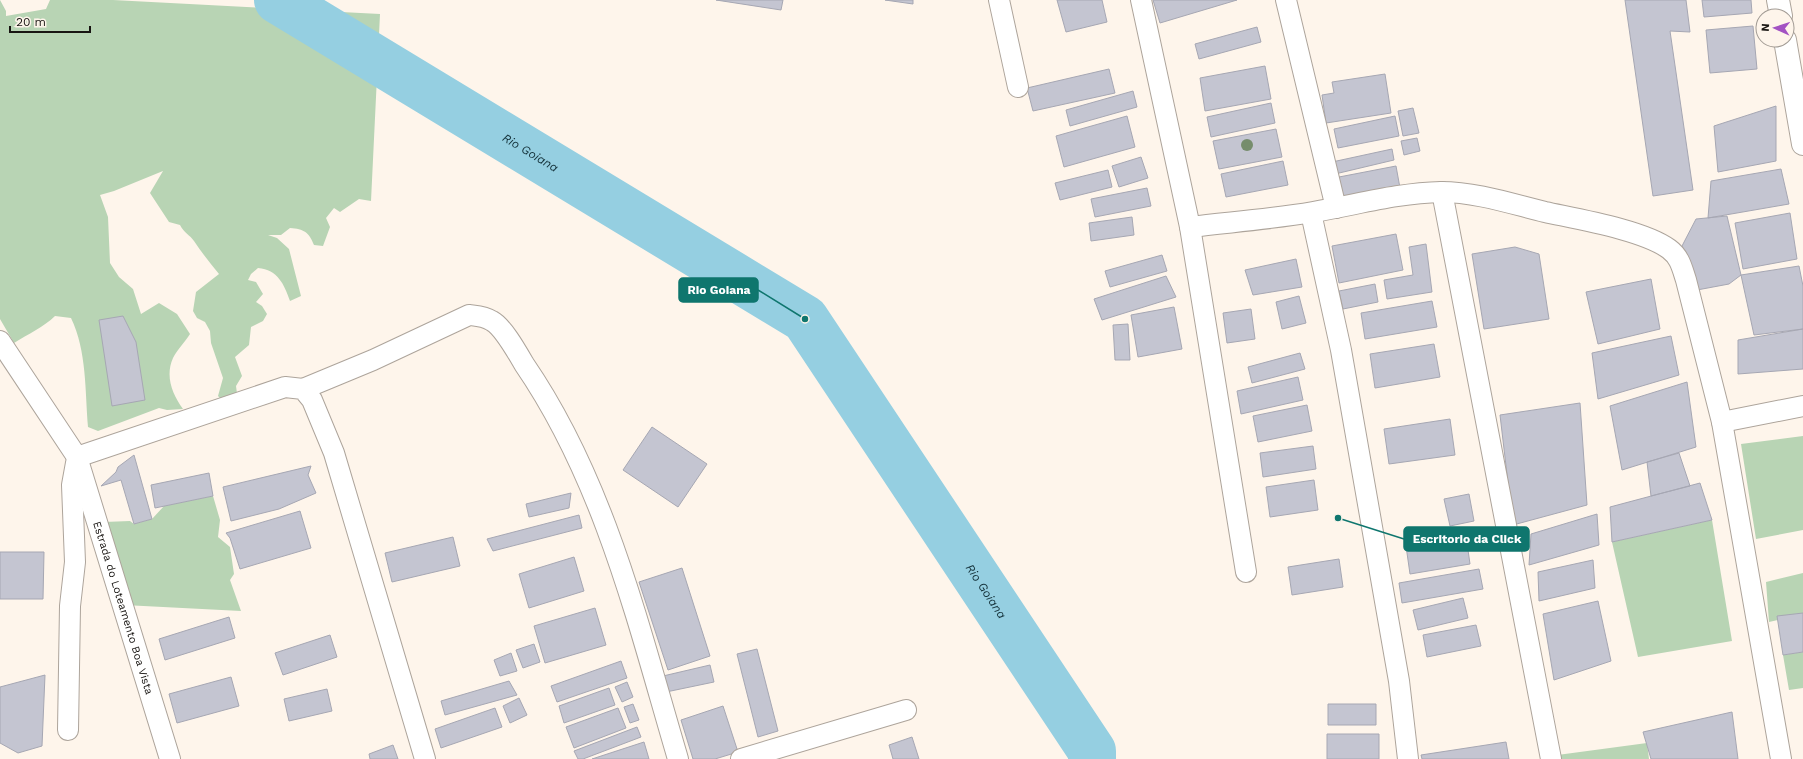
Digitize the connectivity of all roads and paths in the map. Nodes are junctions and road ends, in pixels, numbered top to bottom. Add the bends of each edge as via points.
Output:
1 (1000, 0) edge
2 (1141, 0) edge
3 (1286, 0) edge
4 (1786, 48) edge
5 (1018, 87) dead end
6 (1803, 144) edge
7 (1442, 192) junction
8 (1336, 208) junction
9 (1311, 213) junction
10 (1190, 227) junction
11 (0, 341) edge
12 (303, 389) junction
13 (1803, 406) edge
14 (1722, 422) junction
15 (77, 457) junction
16 (1246, 572) dead end
17 (906, 710) dead end
18 (68, 730) dead end
19 (170, 759) edge
20 (425, 759) edge
21 (678, 759) edge
22 (741, 759) edge
23 (1408, 759) edge
24 (1551, 759) edge
25 (1781, 759) edge

1 - 5 street
2 - 10 street
3 - 8 street
4 - 6 street
7 - 8 street via 1392,196
7 - 14 street via 1460,193 1608,226 1648,238 1669,249 1680,260
7 - 24 street
8 - 9 street
9 - 10 street
9 - 23 street via 1341,350 1399,681
10 - 16 street
11 - 15 street, Estrada do Loteamento Boa Vista
12 - 15 street via 285,387
12 - 20 street via 312,400 334,453
12 - 21 street via 469,316 481,316 493,321 538,383 584,468 626,582
13 - 14 street
14 - 25 street
15 - 18 street via 72,485 75,562 70,606
15 - 19 street, Estrada do Loteamento Boa Vista
17 - 22 street

